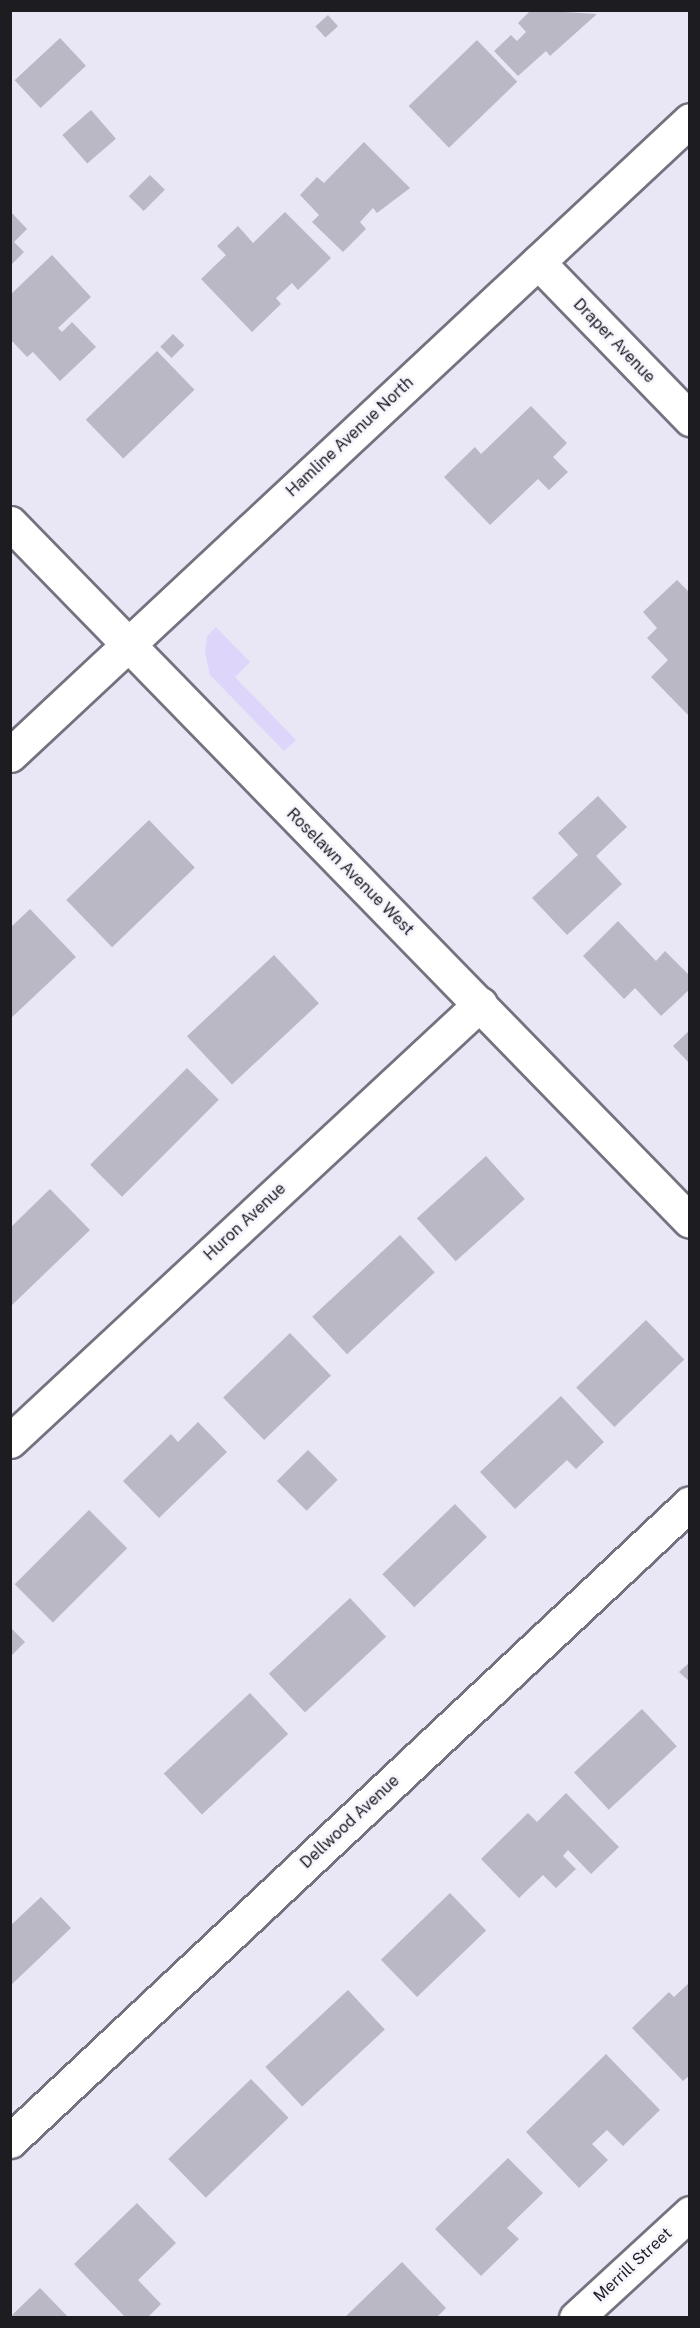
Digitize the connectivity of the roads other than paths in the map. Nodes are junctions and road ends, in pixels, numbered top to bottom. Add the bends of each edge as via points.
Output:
1 (690, 120) edge
2 (538, 262) junction
3 (690, 419) edge
4 (10, 523) edge
5 (126, 646) junction
6 (10, 755) edge
7 (480, 1004) junction
8 (690, 1221) edge
9 (10, 1441) edge
10 (690, 1503) edge
11 (10, 2141) edge
12 (690, 2212) edge
13 (576, 2318) edge

1 - 2 street, Hamline Avenue North
2 - 3 street, Draper Avenue
2 - 5 street, Hamline Avenue North
4 - 5 street, Roselawn Avenue West
5 - 6 street, Hamline Avenue North
5 - 7 street, Roselawn Avenue West
7 - 8 street, Roselawn Avenue West
7 - 9 street, Huron Avenue
10 - 11 street, Dellwood Avenue
12 - 13 street, Merrill Street

